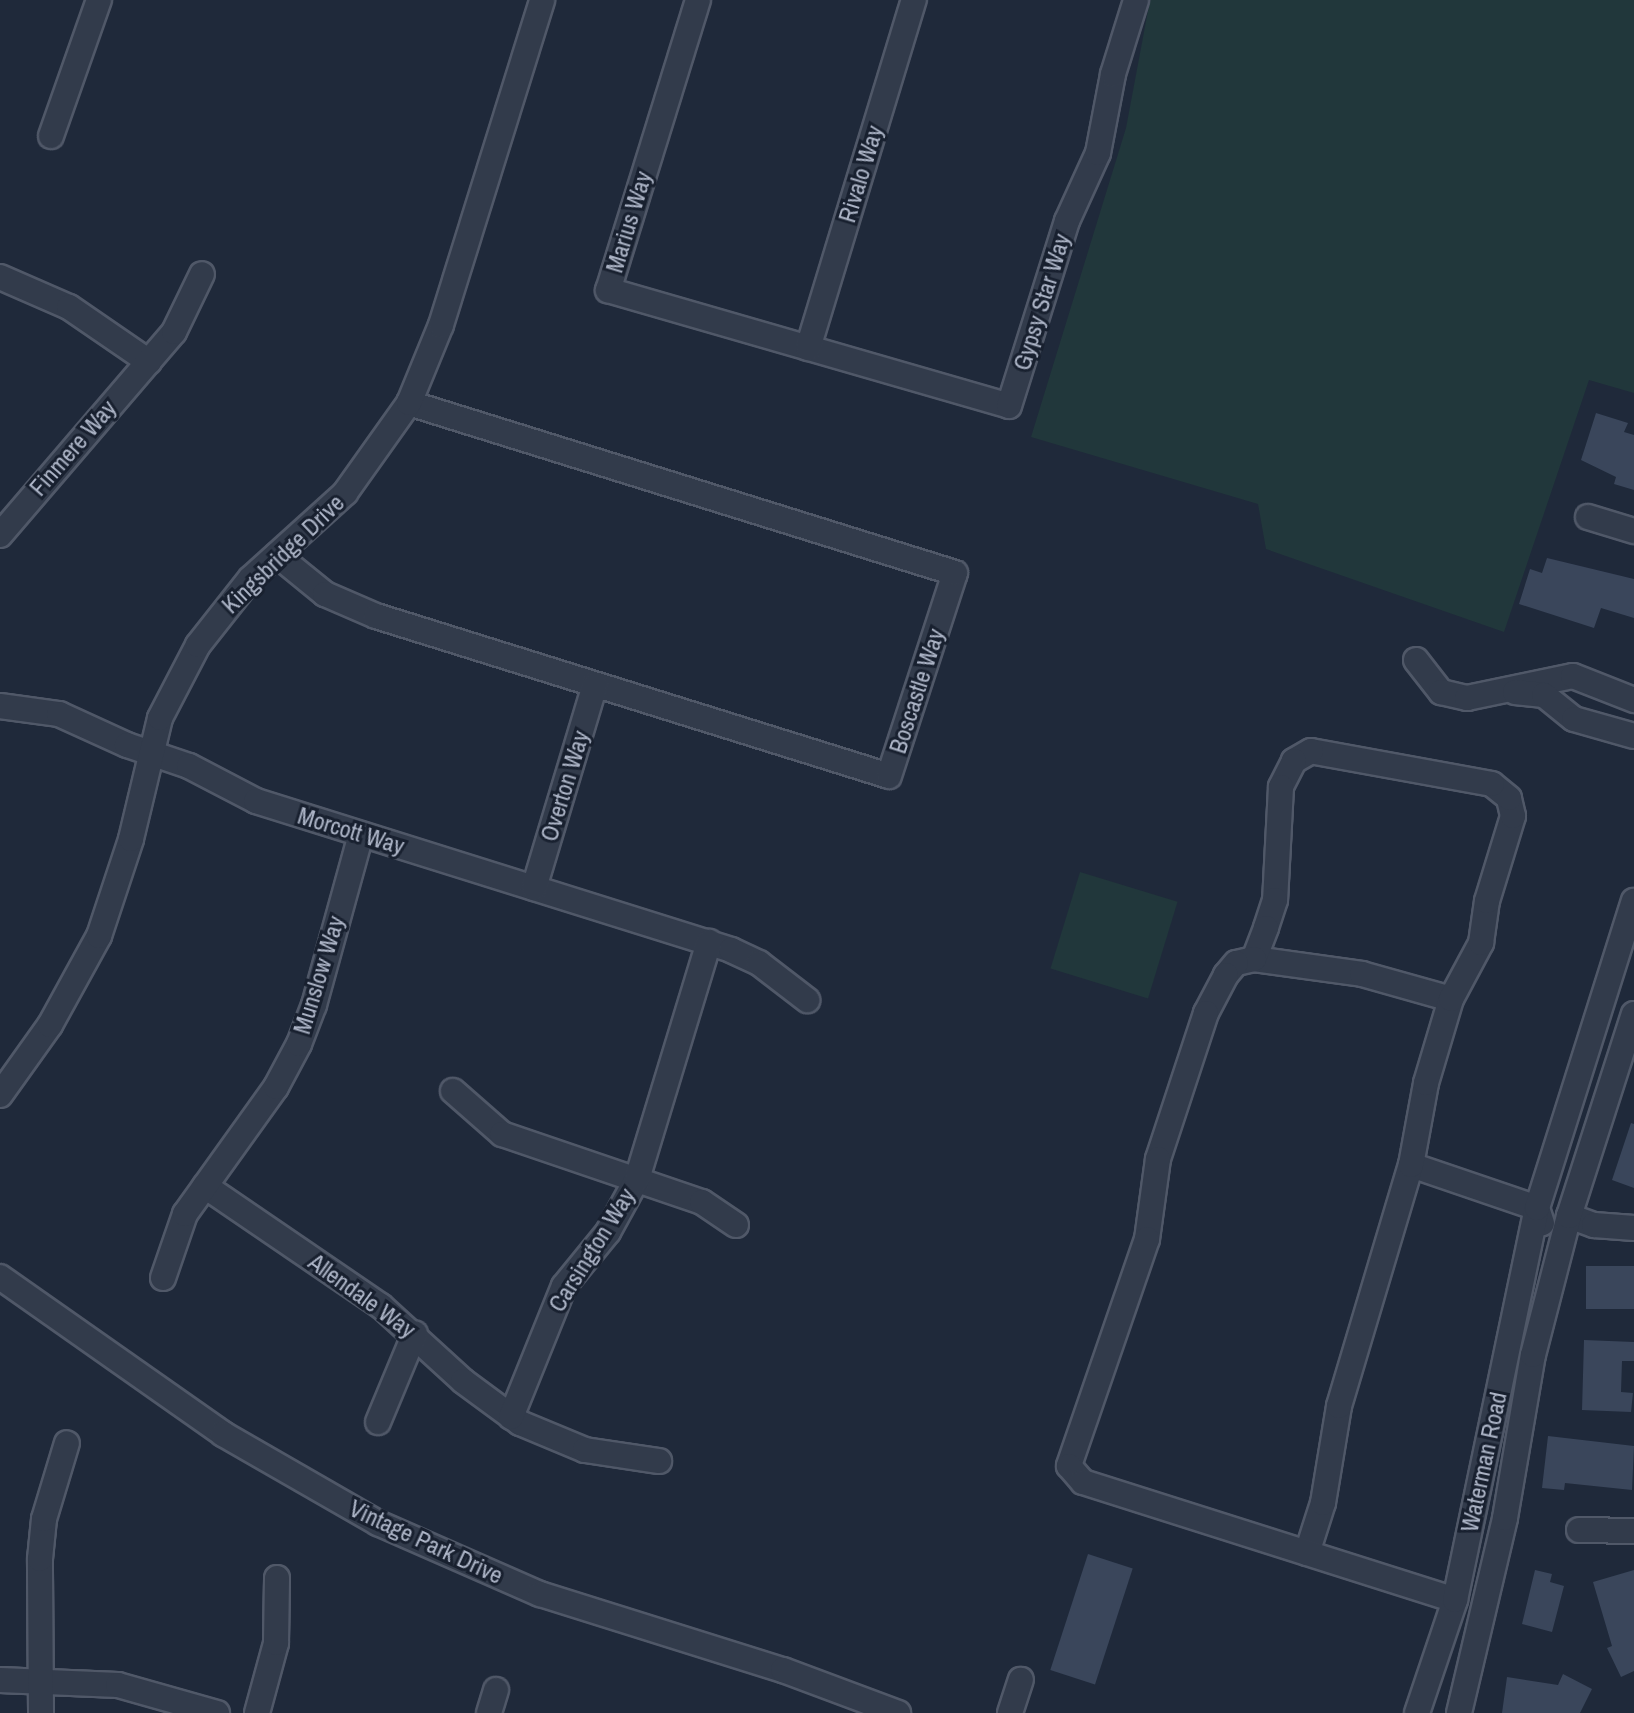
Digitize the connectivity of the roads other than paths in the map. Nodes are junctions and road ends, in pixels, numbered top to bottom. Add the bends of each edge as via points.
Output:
1 (99, 0) edge
2 (542, 0) edge
3 (698, 0) edge
4 (914, 0) edge
5 (1136, 0) edge
6 (51, 136) dead end
7 (202, 274) dead end
8 (0, 277) edge
9 (808, 348) junction
10 (149, 362) junction
11 (409, 403) junction
12 (1588, 517) dead end
13 (4, 522) edge
14 (1634, 531) edge
15 (277, 555) junction
16 (1416, 660) dead end
17 (595, 685) junction
18 (1505, 691) junction
19 (1634, 700) edge
20 (0, 706) edge
21 (1634, 736) edge
22 (149, 752) junction
23 (361, 834) junction
24 (534, 888) junction
25 (1634, 901) edge
26 (709, 942) junction
27 (1254, 959) junction
28 (1451, 999) junction
29 (807, 1000) dead end
30 (1634, 1014) edge
31 (453, 1091) dead end
32 (0, 1095) edge
33 (1411, 1165) junction
34 (637, 1179) junction
35 (205, 1186) junction
36 (1537, 1208) junction
37 (1569, 1216) junction
38 (736, 1225) dead end
39 (1634, 1228) edge
40 (0, 1277) edge
41 (163, 1278) dead end
42 (415, 1333) junction
43 (1525, 1416) junction
44 (511, 1417) junction
45 (378, 1422) dead end
46 (67, 1443) dead end
47 (659, 1461) dead end
48 (1579, 1530) dead end
49 (1634, 1531) edge
50 (1307, 1553) junction
51 (277, 1578) dead end
52 (1455, 1600) junction
53 (41, 1679) junction
54 (0, 1680) edge
55 (1021, 1680) dead end
56 (864, 1707) edge
57 (894, 1712) edge
58 (41, 1713) edge
59 (217, 1713) edge
60 (257, 1713) edge
61 (1010, 1713) edge
62 (1417, 1713) edge
63 (1459, 1713) edge

1 - 6 street
2 - 11 street, Kingsbridge Drive via 441,325
3 - 9 street, Marius Way via 608,290
4 - 9 street, Rivalo Way
5 - 9 street, Gypsy Star Way via 1113,74 1098,153 1067,221 1009,406
7 - 10 street, Finmere Way via 188,309
8 - 10 street via 69,307
10 - 13 street, Finmere Way
11 - 15 street, Kingsbridge Drive via 345,493
11 - 17 street, Boscastle Way via 955,573 889,776
12 - 14 street
15 - 17 street, Boscastle Way via 325,594 355,609
15 - 22 street, Kingsbridge Drive via 222,611 198,645
16 - 18 street via 1441,692 1467,698
17 - 24 street, Overton Way
18 - 19 street via 1535,680 1573,676
18 - 21 street via 1544,695 1574,719
20 - 22 street, Morcott Way via 59,714
22 - 23 street, Morcott Way via 256,801
22 - 32 street, Kingsbridge Drive via 131,839 99,936 50,1025
23 - 24 street, Morcott Way
23 - 35 street, Munslow Way via 299,1044 276,1087
24 - 26 street, Morcott Way
25 - 36 street, Waterman Road
26 - 29 street, Morcott Way via 759,963
26 - 34 street, Carsington Way
27 - 28 street via 1362,974
27 - 28 street via 1275,900 1281,787 1304,753 1492,784 1509,798 1513,816 1487,901 1481,943
27 - 50 street via 1236,963 1206,1013 1158,1159 1147,1239 1097,1370 1069,1466 1083,1482
28 - 33 street via 1426,1083
30 - 37 street, Waterman Road
31 - 34 street via 502,1134
33 - 36 street
33 - 50 street via 1339,1406 1323,1503
34 - 38 street via 702,1202
34 - 44 street, Carsington Way via 608,1232 564,1286
35 - 41 street, Munslow Way via 176,1232
35 - 42 street, Allendale Way
36 - 43 street, Waterman Road via 1546,1235 1514,1387
36 - 52 street, Waterman Road
37 - 39 street via 1594,1225
37 - 43 street, Waterman Road via 1533,1355
40 - 56 street, Vintage Park Drive via 223,1434 378,1523 540,1594
42 - 44 street, Allendale Way via 463,1381
42 - 45 street
43 - 63 street, Waterman Road
44 - 47 street, Allendale Way via 585,1450
46 - 53 street via 44,1519
48 - 49 street
50 - 52 street
51 - 60 street via 276,1643
52 - 62 street, Waterman Road
53 - 54 street
53 - 58 street
53 - 59 street via 118,1685
55 - 61 street
56 - 57 street, Vintage Park Drive

